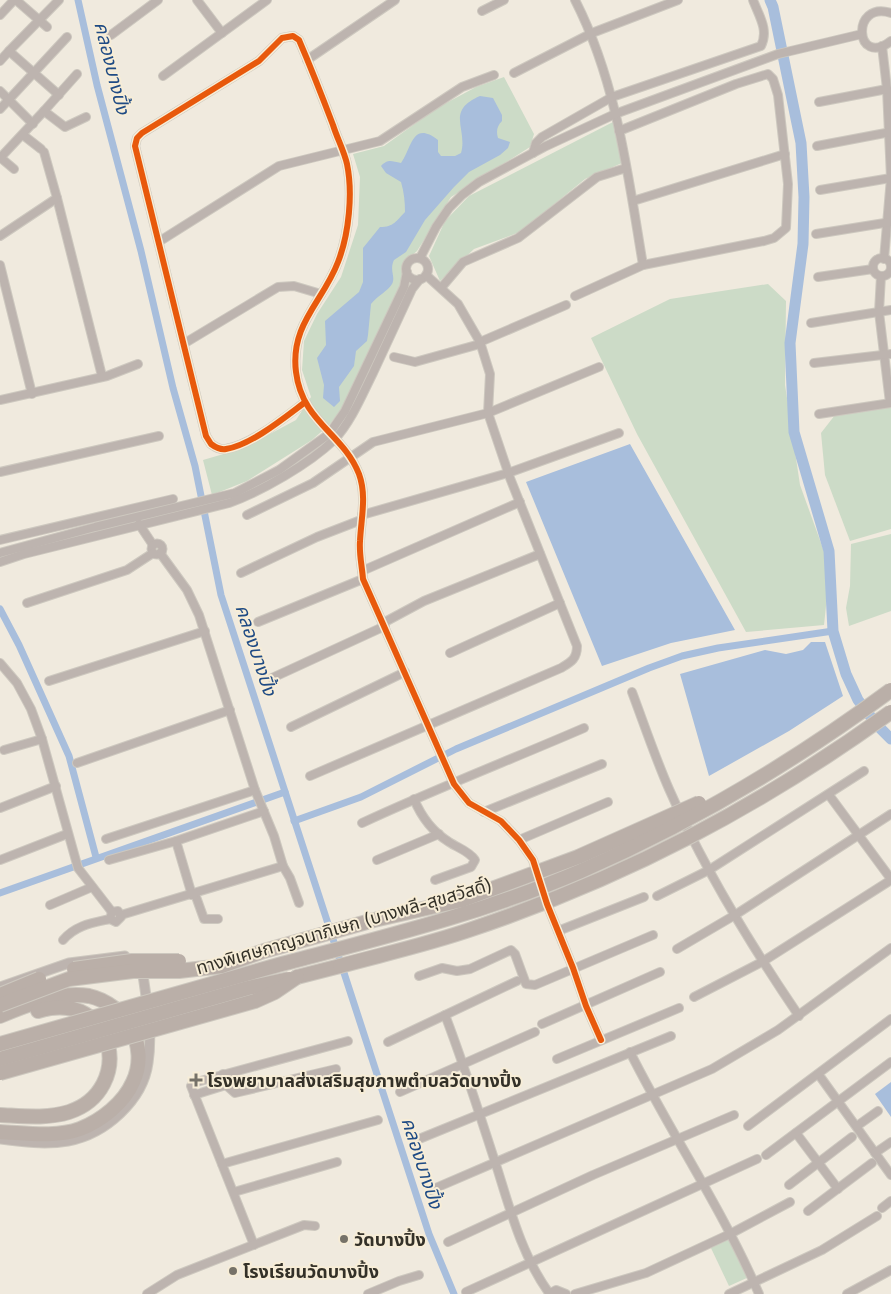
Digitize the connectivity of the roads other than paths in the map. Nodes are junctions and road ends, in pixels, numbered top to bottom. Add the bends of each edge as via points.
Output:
1 (15, 0) edge
2 (59, 0) edge
3 (158, 0) edge
4 (197, 0) edge
5 (267, 0) edge
6 (395, 0) edge
7 (504, 0) edge
8 (575, 0) edge
9 (678, 0) edge
10 (753, 0) edge
11 (874, 0) edge
12 (878, 9) junction
13 (482, 11) dead end
14 (891, 13) edge
15 (0, 14) edge
16 (38, 19) junction
17 (47, 27) dead end
18 (222, 33) junction
19 (592, 33) junction
20 (862, 34) junction
21 (111, 35) dead end
22 (67, 36) dead end
23 (891, 41) edge
24 (882, 46) junction
25 (0, 47) edge
26 (8, 52) junction
27 (307, 60) junction
28 (0, 61) edge
29 (888, 72) edge
30 (514, 73) dead end
31 (34, 74) junction
32 (77, 74) dead end
33 (494, 75) dead end
34 (163, 76) dead end
35 (887, 89) junction
36 (0, 91) edge
37 (59, 95) junction
38 (612, 97) junction
39 (10, 100) junction
40 (818, 102) dead end
41 (0, 109) edge
42 (44, 111) junction
43 (615, 114) junction
44 (86, 117) dead end
45 (33, 124) junction
46 (619, 131) junction
47 (890, 132) edge
48 (23, 135) junction
49 (816, 146) dead end
50 (342, 150) junction
51 (533, 153) junction
52 (785, 154) junction
53 (0, 158) edge
54 (626, 168) junction
55 (14, 169) dead end
56 (891, 178) edge
57 (820, 190) dead end
58 (57, 198) junction
59 (633, 202) junction
60 (889, 222) edge
61 (816, 234) dead end
62 (0, 236) edge
63 (160, 241) junction
64 (420, 258) junction
65 (884, 259) junction
66 (0, 265) edge
67 (643, 266) junction
68 (891, 267) edge
69 (873, 268) junction
70 (407, 272) junction
71 (881, 276) junction
72 (423, 277) junction
73 (818, 277) dead end
74 (441, 288) junction
75 (321, 294) junction
76 (575, 296) dead end
77 (566, 305) dead end
78 (891, 310) edge
79 (879, 312) junction
80 (811, 323) dead end
81 (185, 343) junction
82 (480, 343) junction
83 (887, 354) edge
84 (394, 357) dead end
85 (814, 363) dead end
86 (138, 364) dead end
87 (598, 367) dead end
88 (102, 376) junction
89 (32, 394) junction
90 (0, 400) edge
91 (304, 403) junction
92 (890, 403) edge
93 (488, 413) junction
94 (819, 414) dead end
95 (618, 432) dead end
96 (159, 436) dead end
97 (332, 437) junction
98 (350, 457) junction
99 (0, 472) edge
100 (508, 473) junction
101 (173, 499) dead end
102 (520, 502) junction
103 (247, 515) dead end
104 (135, 517) junction
105 (362, 517) junction
106 (140, 526) junction
107 (0, 540) edge
108 (155, 550) junction
109 (0, 553) edge
110 (540, 554) junction
111 (0, 562) edge
112 (241, 573) dead end
113 (363, 575) junction
114 (27, 603) dead end
115 (560, 603) junction
116 (258, 622) dead end
117 (384, 625) junction
118 (205, 631) junction
119 (450, 653) dead end
120 (0, 663) edge
121 (405, 672) junction
122 (272, 678) dead end
123 (49, 681) dead end
124 (891, 690) edge
125 (632, 692) dead end
126 (230, 710) junction
127 (889, 717) edge
128 (428, 724) junction
129 (290, 727) dead end
130 (584, 728) dead end
131 (42, 739) junction
132 (4, 750) dead end
133 (77, 763) dead end
134 (602, 764) dead end
135 (864, 771) dead end
136 (310, 776) dead end
137 (454, 784) junction
138 (56, 786) junction
139 (747, 786) junction
140 (256, 792) junction
141 (828, 794) junction
142 (414, 799) junction
143 (608, 802) dead end
144 (0, 808) edge
145 (263, 809) junction
146 (484, 812) junction
147 (891, 814) edge
148 (362, 824) dead end
149 (67, 834) junction
150 (438, 834) junction
151 (858, 837) junction
152 (106, 839) dead end
153 (519, 840) junction
154 (176, 841) junction
155 (0, 860) edge
156 (108, 860) dead end
157 (377, 860) dead end
158 (283, 866) junction
159 (709, 870) junction
160 (435, 880) dead end
161 (891, 880) edge
162 (92, 887) junction
163 (194, 894) junction
164 (658, 896) dead end
165 (644, 897) dead end
166 (299, 903) dead end
167 (50, 905) dead end
168 (735, 915) junction
169 (111, 916) junction
170 (218, 919) dead end
171 (558, 932) junction
172 (653, 935) dead end
173 (63, 940) dead end
174 (677, 948) dead end
175 (891, 948) edge
176 (264, 951) junction
177 (762, 962) junction
178 (573, 968) junction
179 (660, 972) dead end
180 (419, 976) dead end
181 (297, 977) junction
182 (517, 981) dead end
183 (0, 987) edge
184 (0, 994) edge
185 (694, 997) dead end
186 (0, 1005) edge
187 (586, 1006) junction
188 (679, 1008) dead end
189 (0, 1016) edge
190 (445, 1016) junction
191 (799, 1016) junction
192 (891, 1019) edge
193 (542, 1024) dead end
194 (0, 1025) edge
195 (535, 1032) dead end
196 (671, 1036) dead end
197 (601, 1040) junction
198 (348, 1041) dead end
199 (388, 1042) dead end
200 (0, 1044) edge
201 (630, 1052) junction
202 (0, 1059) edge
203 (557, 1059) dead end
204 (891, 1062) edge
205 (464, 1063) junction
206 (336, 1069) dead end
207 (0, 1073) edge
208 (223, 1074) junction
209 (819, 1075) junction
210 (226, 1085) junction
211 (400, 1092) dead end
212 (194, 1095) junction
213 (651, 1095) junction
214 (839, 1101) junction
215 (878, 1111) dead end
216 (734, 1114) dead end
217 (0, 1115) edge
218 (480, 1115) junction
219 (378, 1120) dead end
220 (748, 1126) dead end
221 (857, 1126) junction
222 (0, 1132) edge
223 (796, 1133) junction
224 (852, 1137) dead end
225 (0, 1139) edge
226 (419, 1139) dead end
227 (677, 1140) junction
228 (891, 1142) edge
229 (875, 1153) junction
230 (766, 1155) dead end
231 (758, 1159) dead end
232 (337, 1162) dead end
233 (495, 1162) junction
234 (818, 1163) junction
235 (872, 1163) dead end
236 (222, 1164) junction
237 (891, 1175) edge
238 (703, 1184) junction
239 (789, 1186) dead end
240 (838, 1189) junction
241 (431, 1190) dead end
242 (234, 1192) junction
243 (891, 1201) edge
244 (790, 1202) dead end
245 (882, 1208) dead end
246 (808, 1211) dead end
247 (511, 1214) junction
248 (877, 1216) dead end
249 (315, 1226) dead end
250 (730, 1234) junction
251 (448, 1242) dead end
252 (254, 1245) junction
253 (532, 1264) junction
254 (891, 1270) edge
255 (418, 1275) dead end
256 (754, 1283) junction
257 (466, 1292) dead end
258 (147, 1294) edge
259 (368, 1294) edge
260 (549, 1294) edge
261 (566, 1294) edge
262 (575, 1294) edge
263 (730, 1294) edge
264 (759, 1294) edge
265 (847, 1294) edge

1 - 15 street
1 - 16 street
2 - 16 street
3 - 21 street
4 - 18 street
5 - 18 street
6 - 27 street
7 - 13 street
8 - 19 street
9 - 19 street
10 - 38 street via 765,29 761,46
11 - 12 street
12 - 14 street
12 - 20 street via 864,16 860,28
16 - 17 street
16 - 26 street
18 - 34 street
19 - 30 street
19 - 38 street
20 - 24 street via 870,44
20 - 43 street via 790,49
22 - 31 street
23 - 24 street
24 - 29 street
25 - 26 street
26 - 28 street
26 - 31 street
27 - 50 street
27 - 63 street via 299,40 292,36 282,38 259,61 137,138 135,146
29 - 35 street
31 - 37 street
31 - 39 street
32 - 37 street
33 - 50 street via 462,87 380,141
35 - 40 street
35 - 47 street
36 - 39 street
37 - 42 street
38 - 43 street
38 - 51 street via 542,137
39 - 41 street
39 - 45 street
42 - 44 street via 65,127
42 - 45 street
43 - 46 street
43 - 51 street
45 - 48 street
46 - 52 street via 768,74 777,86
46 - 54 street
47 - 49 street
47 - 56 street
48 - 53 street
48 - 58 street via 42,151
50 - 63 street via 279,166
50 - 75 street via 348,177 347,222 338,262
51 - 64 street via 479,182 455,201 436,227
52 - 59 street
52 - 67 street via 788,218 781,234 764,241
53 - 55 street
54 - 59 street
54 - 74 street via 597,177 518,238 463,262
56 - 57 street
56 - 60 street
58 - 62 street
58 - 88 street
59 - 67 street
60 - 61 street
60 - 65 street
63 - 81 street
64 - 70 street via 410,260
64 - 72 street via 427,265
65 - 68 street
65 - 69 street via 876,261
66 - 89 street
67 - 76 street
68 - 71 street
69 - 71 street
69 - 73 street
70 - 72 street via 412,278
70 - 97 street via 404,287
71 - 79 street
72 - 74 street
72 - 97 street via 412,290 361,398
74 - 82 street via 458,304
75 - 81 street via 294,286 278,286
75 - 91 street via 302,326 296,347 296,374
77 - 82 street
78 - 79 street
79 - 80 street
79 - 83 street
81 - 91 street via 206,436 211,444 225,449 241,443
82 - 84 street via 415,362
82 - 93 street via 490,374
83 - 85 street
83 - 92 street
86 - 88 street
87 - 93 street
88 - 89 street
89 - 90 street
91 - 97 street
92 - 94 street
93 - 98 street via 373,442
93 - 100 street
95 - 100 street
96 - 99 street
97 - 98 street
97 - 104 street via 235,493
97 - 106 street via 296,468 261,490 218,506
98 - 103 street via 294,494
98 - 105 street via 362,487
100 - 102 street
100 - 105 street
101 - 107 street
102 - 110 street
102 - 113 street
104 - 106 street
104 - 109 street
105 - 112 street
105 - 113 street via 360,561
106 - 108 street
106 - 111 street
108 - 114 street via 127,570
108 - 118 street via 187,590
110 - 115 street
110 - 117 street via 424,601
113 - 116 street
113 - 117 street
115 - 119 street
115 - 128 street via 577,646 575,658 561,668
117 - 121 street
117 - 122 street
118 - 123 street
118 - 126 street
120 - 131 street via 21,692
121 - 128 street
121 - 129 street
124 - 139 highway, ทางพิเศษกาญจนาภิเษก (บางพลี-สุขสวัสดิ์), bridge via 804,753
125 - 159 street via 668,787
126 - 133 street
126 - 140 street
127 - 181 highway, ทางพิเศษกาญจนาภิเษก (บางพลี-สุขสวัสดิ์), bridge via 757,802 642,862 470,930
128 - 136 street
128 - 137 street
130 - 137 street
131 - 132 street
131 - 138 street
134 - 146 street
135 - 141 street
137 - 142 street
137 - 146 street via 469,803
138 - 144 street
138 - 149 street
139 - 176 highway, bridge via 680,811 578,857 462,900 374,920
139 - 200 highway, ทางพิเศษกาญจนาภิเษก (บางพลี-สุขสวัสดิ์), bridge via 580,872 463,915
140 - 145 street
140 - 152 street
141 - 151 street
141 - 159 street
142 - 148 street
142 - 150 street
143 - 153 street
145 - 154 street
145 - 158 street
146 - 153 street via 502,822
147 - 151 street
149 - 155 street
149 - 162 street via 81,874
150 - 157 street
150 - 160 street via 475,860 472,867
151 - 161 street
151 - 168 street
153 - 171 street via 533,860
154 - 156 street
154 - 163 street
158 - 163 street
158 - 166 street
159 - 164 street
159 - 168 street
161 - 177 street
162 - 167 street
162 - 169 street
163 - 169 street via 121,916 118,911
163 - 170 street via 204,919
165 - 171 street
168 - 174 street
168 - 177 street
169 - 173 street via 76,928
171 - 178 street
172 - 178 street
175 - 191 street
176 - 184 highway, bridge via 178,961 132,961 67,970
176 - 186 highway, bridge via 214,967 133,971 69,979
177 - 185 street
177 - 191 street
178 - 180 street via 530,986 523,979 511,950 463,971 442,968
178 - 187 street
179 - 187 street
181 - 202 highway, ทางพิเศษกาญจนาภิเษก (บางพลี-สุขสวัสดิ์), bridge
181 - 207 highway, bridge via 255,1001
182 - 190 street
183 - 225 street via 69,963 140,955 150,1042 141,1086 120,1114 98,1130 58,1142
187 - 193 street
187 - 197 street
188 - 197 street
189 - 222 highway via 20,1007 68,996 102,1000 112,1005 132,1030 139,1063 133,1082 120,1101 100,1119 79,1129 56,1133
190 - 199 street
190 - 205 street
191 - 213 street via 712,1069
192 - 209 street
194 - 217 highway via 48,1008 76,1010 94,1020 100,1028 111,1059 102,1084 92,1098 76,1108 47,1116
195 - 205 street
196 - 201 street
197 - 203 street
198 - 208 street
201 - 213 street
201 - 218 street
204 - 214 street
205 - 211 street
205 - 218 street
206 - 210 street via 244,1092 235,1093
208 - 210 street
208 - 212 street via 193,1083
209 - 214 street
209 - 220 street
210 - 212 street
212 - 236 street
213 - 227 street
213 - 233 street
214 - 221 street
214 - 223 street
215 - 221 street
216 - 227 street
218 - 226 street
218 - 233 street
219 - 236 street
221 - 229 street
223 - 230 street
223 - 234 street
224 - 234 street
227 - 238 street
227 - 247 street
228 - 229 street
229 - 237 street
231 - 238 street
232 - 242 street
233 - 241 street
233 - 247 street
234 - 239 street
234 - 240 street
235 - 240 street
236 - 242 street
238 - 250 street
238 - 253 street
240 - 246 street
242 - 252 street
243 - 245 street
244 - 250 street
247 - 251 street
247 - 253 street
248 - 256 street via 822,1250
249 - 252 street via 304,1225
250 - 256 street
250 - 262 street via 646,1273
252 - 258 street via 176,1275
253 - 257 street
253 - 260 street
254 - 265 street
255 - 259 street
256 - 263 street
256 - 264 street
260 - 261 street via 559,1290

